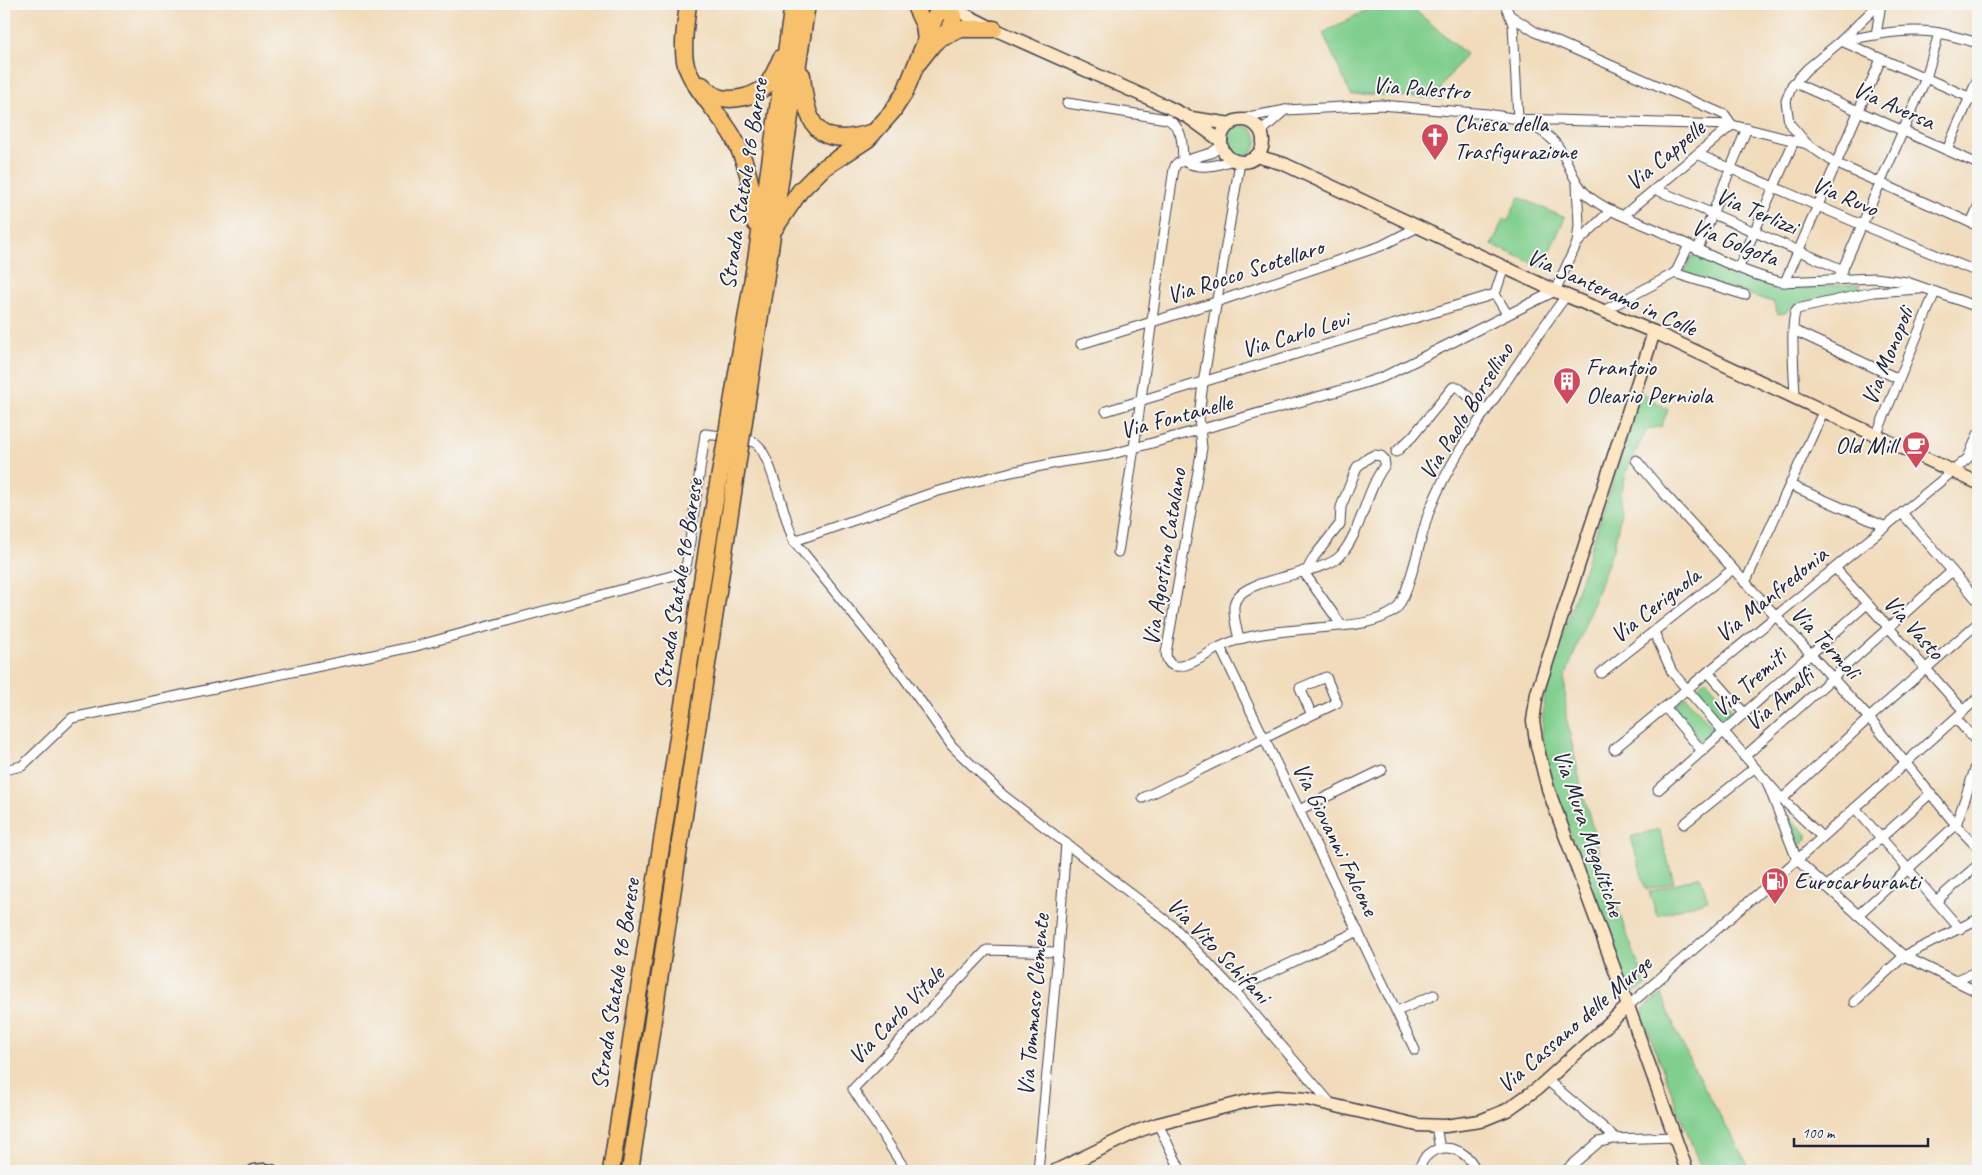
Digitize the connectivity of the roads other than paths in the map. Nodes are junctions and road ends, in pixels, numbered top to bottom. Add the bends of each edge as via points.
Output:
1 (688, 4) edge
2 (793, 4) edge
3 (806, 4) edge
4 (914, 4) edge
5 (1505, 4) edge
6 (1880, 4) edge
7 (946, 5) edge
8 (1511, 16) junction
9 (994, 30) junction
10 (1940, 33) junction
11 (1876, 35) junction
12 (942, 37) junction
13 (926, 42) junction
14 (1840, 42) junction
15 (1978, 43) edge
16 (794, 46) junction
17 (1881, 59) junction
18 (918, 63) junction
19 (690, 75) junction
20 (1926, 78) junction
21 (1978, 78) edge
22 (1795, 83) junction
23 (1974, 99) edge
24 (1067, 103) dead end
25 (1286, 110) junction
26 (1858, 111) junction
27 (1188, 117) junction
28 (1518, 119) junction
29 (1236, 122) junction
30 (1732, 125) junction
31 (1747, 128) junction
32 (1903, 130) junction
33 (877, 131) junction
34 (1263, 140) junction
35 (1801, 141) junction
36 (1221, 143) junction
37 (1947, 150) junction
38 (1697, 154) junction
39 (1256, 156) junction
40 (1183, 161) junction
41 (1236, 161) junction
42 (1835, 163) junction
43 (1284, 164) junction
44 (1978, 164) edge
45 (1730, 169) junction
46 (1577, 183) junction
47 (1880, 183) junction
48 (1774, 188) junction
49 (1655, 189) junction
50 (1817, 206) junction
51 (1978, 207) edge
52 (1611, 210) junction
53 (1712, 214) junction
54 (1624, 215) junction
55 (1975, 224) edge
56 (1862, 226) junction
57 (1418, 227) junction
58 (1755, 232) junction
59 (772, 234) junction
60 (1577, 243) junction
61 (1688, 245) junction
62 (1698, 249) junction
63 (1798, 251) junction
64 (757, 253) junction
65 (1504, 267) junction
66 (1739, 268) junction
67 (1843, 270) junction
68 (1978, 272) edge
69 (1674, 273) junction
70 (1838, 280) junction
71 (1785, 282) junction
72 (1926, 289) junction
73 (1935, 292) junction
74 (1560, 293) junction
75 (1496, 294) junction
76 (1978, 294) edge
77 (1745, 295) dead end
78 (1216, 302) junction
79 (1976, 306) edge
80 (1603, 311) junction
81 (1507, 314) junction
82 (1150, 323) junction
83 (1793, 330) junction
84 (1654, 332) junction
85 (1081, 344) dead end
86 (1900, 379) junction
87 (1203, 383) junction
88 (1795, 399) junction
89 (1141, 400) junction
90 (1106, 411) dead end
91 (1485, 411) junction
92 (1822, 412) junction
93 (1200, 431) junction
94 (1978, 434) edge
95 (1876, 436) junction
96 (734, 440) junction
97 (1135, 448) junction
98 (1396, 452) junction
99 (1381, 456) junction
100 (1636, 460) dead end
101 (1385, 465) junction
102 (1953, 471) junction
103 (1978, 483) edge
104 (1790, 485) junction
105 (1902, 513) junction
106 (1886, 526) junction
107 (794, 540) junction
108 (1118, 552) dead end
109 (1835, 568) junction
110 (1733, 569) junction
111 (1305, 571) junction
112 (1952, 571) junction
113 (1745, 583) junction
114 (1978, 601) edge
115 (1867, 604) junction
116 (1776, 616) junction
117 (1978, 623) edge
118 (1342, 626) junction
119 (1890, 629) junction
120 (1654, 632) junction
121 (1239, 640) junction
122 (1220, 647) junction
123 (1810, 654) junction
124 (1925, 669) junction
125 (1708, 672) junction
126 (1601, 673) dead end
127 (1833, 679) junction
128 (1687, 689) junction
129 (1978, 698) edge
130 (1665, 707) junction
131 (1964, 711) junction
132 (1745, 714) junction
133 (1312, 715) junction
134 (1869, 718) junction
135 (1956, 718) junction
136 (1724, 733) junction
137 (1265, 738) junction
138 (1978, 743) edge
139 (1614, 749) dead end
140 (1702, 751) junction
141 (1744, 757) junction
142 (1978, 760) edge
143 (1906, 763) junction
144 (1754, 768) junction
145 (4, 770) edge
146 (1382, 770) dead end
147 (1976, 778) edge
148 (1767, 782) junction
149 (1658, 790) dead end
150 (1931, 793) junction
151 (1143, 798) dead end
152 (1782, 799) junction
153 (1855, 808) junction
154 (1299, 810) junction
155 (1684, 824) dead end
156 (1956, 825) junction
157 (1822, 837) junction
158 (1881, 838) junction
159 (1066, 843) junction
160 (1978, 848) edge
161 (1797, 860) junction
162 (1978, 865) edge
163 (1908, 869) junction
164 (1826, 887) junction
165 (1936, 901) junction
166 (1858, 915) junction
167 (1978, 919) edge
168 (1960, 929) junction
169 (1358, 931) junction
170 (1058, 952) junction
171 (1904, 956) junction
172 (1978, 971) edge
173 (1958, 980) junction
174 (1234, 990) junction
175 (1978, 992) edge
176 (1434, 994) dead end
177 (1854, 1002) dead end
178 (1628, 1006) junction
179 (1397, 1011) junction
180 (1415, 1050) dead end
181 (1547, 1080) junction
182 (1332, 1105) junction
183 (1158, 1124) junction
184 (1436, 1126) junction
185 (1675, 1137) junction
186 (1617, 1139) junction
187 (1440, 1149) junction
188 (254, 1171) edge
189 (272, 1171) edge
190 (611, 1171) edge
191 (630, 1171) edge
192 (906, 1171) edge
193 (1038, 1171) edge
194 (1055, 1171) edge
195 (1181, 1171) edge
196 (1418, 1171) edge
197 (1476, 1171) edge
198 (1565, 1171) edge
199 (1687, 1171) edge

1 - 19 highway via 684,45
2 - 16 highway, Strada Statale 96 Barese
3 - 16 highway, Strada Statale 96 Barese
4 - 13 highway via 924,25
5 - 8 street
6 - 11 street
6 - 14 street
7 - 9 street, Via Palestro
7 - 12 highway via 954,16 950,29
7 - 13 highway via 936,15
8 - 28 street
8 - 30 street via 1537,33 1725,115
9 - 12 highway via 961,29
9 - 27 street, Via Palestro
10 - 11 street via 1919,31
10 - 15 street
10 - 20 street
11 - 14 street
12 - 18 highway
13 - 18 highway
14 - 17 street
14 - 22 street
16 - 19 highway via 765,86 742,98 721,98
16 - 33 highway via 813,125 832,138 854,138
16 - 59 highway, Strada Statale 96 Barese
16 - 64 highway, Strada Statale 96 Barese
17 - 20 street
17 - 26 street
18 - 33 highway via 905,92
19 - 64 highway via 733,136 750,179
20 - 23 street
20 - 32 street
21 - 23 street
22 - 26 street, Via Aversa
22 - 35 street via 1788,95 1786,110 1789,124
23 - 37 street
24 - 40 street via 1167,119 1178,127
25 - 28 street, Via Palestro via 1381,105
25 - 29 street, Via Palestro
25 - 34 street via 1264,129
26 - 32 street, Via Aversa
26 - 42 street
27 - 29 street, Via Palestro
27 - 36 street, Via Palestro
28 - 30 street, Via Palestro
28 - 46 street via 1549,136
29 - 34 street via 1248,121 1258,128
29 - 36 street via 1226,128
30 - 31 street, Via Palestro
30 - 38 street, Via Cappelle
31 - 35 street, Via Palestro
31 - 45 street
32 - 37 street, Via Aversa
32 - 47 street
33 - 59 highway via 822,169 800,191
34 - 39 street
34 - 43 street
35 - 42 street
35 - 48 street
36 - 40 street via 1211,153
36 - 41 street via 1228,156
37 - 44 street, Via Aversa
38 - 45 street, Via Ruvo
38 - 49 street, Via Cappelle
39 - 41 street via 1251,160
39 - 43 street
40 - 41 street via 1193,166 1210,167
40 - 82 street via 1174,169
41 - 78 street
42 - 47 street
42 - 50 street
43 - 57 street, Via Santeramo in Colle
45 - 48 street, Via Ruvo
45 - 53 street
46 - 52 street, Via Golgota via 1586,194
46 - 60 street
47 - 55 street
47 - 56 street
48 - 50 street, Via Ruvo
48 - 58 street
49 - 53 street, Via Terlizzi
49 - 54 street, Via Cappelle
50 - 56 street, Via Ruvo
50 - 63 street
51 - 55 street
52 - 54 street, Via Golgota
52 - 60 street
53 - 58 street, Via Terlizzi
53 - 62 street
54 - 61 street, Via Golgota
56 - 67 street
56 - 68 street, Via Ruvo
57 - 65 street, Via Santeramo in Colle
57 - 78 street, Via Rocco Scotellaro via 1381,246
58 - 63 street, Via Terlizzi
58 - 66 street
59 - 96 highway, Strada Statale 96 Barese
60 - 74 street, Via Paolo Borsellino
61 - 62 street, Via Golgota
61 - 69 street
62 - 66 street, Via Golgota
63 - 67 street, Via Terlizzi
63 - 71 street
64 - 96 highway, Strada Statale 96 Barese
65 - 74 street, Via Santeramo in Colle
65 - 75 street
66 - 71 street, Via Golgota
67 - 70 street
69 - 77 street
69 - 80 street
70 - 71 street, Via Golgota
70 - 72 street, Via Golgota via 1875,278 1907,282
72 - 73 street, Via Golgota
72 - 83 street, Via Golgota via 1872,292 1797,309
73 - 79 street, Via Golgota
73 - 86 street, Via Monopoli
74 - 80 street, Via Santeramo in Colle
74 - 81 street, Via Fontanelle
74 - 91 street, Via Paolo Borsellino
75 - 81 street
75 - 87 street, Via Carlo Levi
76 - 79 street
78 - 82 street, Via Rocco Scotellaro
78 - 87 street
80 - 84 street, Via Santeramo in Colle
81 - 93 street, Via Fontanelle via 1366,384
82 - 85 street, Via Rocco Scotellaro
82 - 89 street
83 - 86 street
83 - 88 street
84 - 88 street, Via Santeramo in Colle
84 - 178 street, Via Mura Megalitiche via 1540,684 1533,721 1548,789
86 - 95 street, Via Monopoli
87 - 89 street, Via Carlo Levi
87 - 93 street
88 - 92 street, Via Santeramo in Colle
89 - 90 street, Via Carlo Levi
89 - 97 street
91 - 98 street via 1458,387 1453,388
91 - 118 street, Via Paolo Borsellino via 1440,483 1399,607 1375,620
92 - 95 street, Via Santeramo in Colle
92 - 104 street
93 - 97 street, Via Fontanelle
93 - 122 street, Via Agostino Catalano via 1202,448 1166,658 1172,664 1186,666
94 - 102 street, Via Manfredonia via 1968,458
95 - 102 street, Via Santeramo in Colle
96 - 190 highway, Strada Statale 96 Barese via 712,517
96 - 191 highway, Strada Statale 96 Barese
97 - 107 street, Via Fontanelle via 1010,472 944,489
97 - 108 street
98 - 99 street
98 - 101 street
99 - 101 street
99 - 111 street via 1374,455 1357,467 1342,507 1340,524
100 - 110 street, Via Termoli
101 - 111 street via 1376,477 1352,538 1341,554 1328,564
102 - 103 street, Via Santeramo in Colle
102 - 105 street, Via Manfredonia
104 - 106 street
104 - 113 street
105 - 106 street, Via Manfredonia
105 - 112 street
106 - 109 street, Via Manfredonia
107 - 145 street, Via Vito Schifani via 761,446 705,434 687,562 682,573 416,646 72,718 22,766
107 - 159 street, Via Vito Schifani via 905,679 952,746 1003,795
109 - 115 street, Via Vasto
109 - 116 street, Via Manfredonia
110 - 113 street, Via Termoli
110 - 120 street, Via Cerignola
111 - 118 street
111 - 121 street via 1263,582 1238,595 1234,604
112 - 114 street
112 - 119 street, Via Amalfi
113 - 116 street, Via Termoli
115 - 119 street, Via Vasto
115 - 123 street, Via Tremiti
116 - 123 street, Via Termoli
116 - 125 street, Via Manfredonia
117 - 124 street
118 - 121 street, Via Paolo Borsellino
119 - 124 street, Via Vasto
119 - 127 street, Via Amalfi
120 - 126 street, Via Cerignola
120 - 128 street via 1672,672
121 - 122 street, Via Paolo Borsellino
122 - 137 street, Via Giovanni Falcone
123 - 127 street, Via Termoli
123 - 132 street, Via Tremiti
124 - 131 street, Via Vasto
124 - 134 street
125 - 128 street, Via Manfredonia
125 - 132 street
127 - 134 street, Via Termoli
127 - 141 street, Via Amalfi
128 - 130 street, Via Manfredonia
128 - 136 street
129 - 131 street, Via Cassano delle Murge
130 - 139 street, Via Manfredonia
130 - 140 street
131 - 135 street, Via Cassano delle Murge
132 - 136 street, Via Tremiti
133 - 133 street via 1337,702 1326,678 1300,688
133 - 137 street
134 - 143 street, Via Termoli
134 - 152 street
135 - 138 street
135 - 143 street, Via Cassano delle Murge
136 - 140 street, Via Tremiti
136 - 141 street
137 - 151 street
137 - 154 street, Via Giovanni Falcone
140 - 149 street, Via Tremiti
141 - 144 street
142 - 147 street
143 - 150 street, Via Termoli
143 - 153 street, Via Cassano delle Murge
144 - 148 street
144 - 155 street
146 - 154 street
147 - 156 street
148 - 152 street
148 - 161 street
150 - 156 street, Via Termoli
150 - 158 street
152 - 157 street
153 - 157 street, Via Cassano delle Murge
153 - 158 street
154 - 169 street, Via Giovanni Falcone
156 - 160 street, Via Termoli
156 - 163 street
157 - 161 street, Via Cassano delle Murge
158 - 163 street
158 - 164 street
159 - 170 street, Via Tommaso Clemente
159 - 174 street, Via Vito Schifani via 1173,926
161 - 164 street
161 - 178 street, Via Cassano delle Murge
162 - 165 street
163 - 165 street
163 - 166 street
164 - 166 street
165 - 168 street
166 - 171 street
167 - 168 street
168 - 171 street
169 - 174 street
169 - 179 street, Via Giovanni Falcone
170 - 192 street, Via Carlo Vitale via 987,950 853,1089
170 - 193 street, Via Tommaso Clemente
171 - 173 street
171 - 177 street
172 - 173 street
173 - 175 street
174 - 182 street, Via Vito Schifani
176 - 179 street
178 - 181 street, Via Cassano delle Murge
178 - 185 street, Via Mura Megalitiche
179 - 180 street, Via Giovanni Falcone
181 - 184 street, Via Cassano delle Murge via 1507,1110 1480,1121
181 - 186 street
182 - 183 street, Via Cassano delle Murge via 1277,1097 1252,1100
182 - 184 street, Via Cassano delle Murge via 1417,1125
183 - 194 street, Via Cassano delle Murge
183 - 195 street
184 - 187 street
185 - 186 street
185 - 199 street, Via Mura Megalitiche
186 - 198 street via 1594,1145
187 - 196 street via 1430,1153
187 - 197 street via 1459,1150 1473,1163
188 - 189 street

